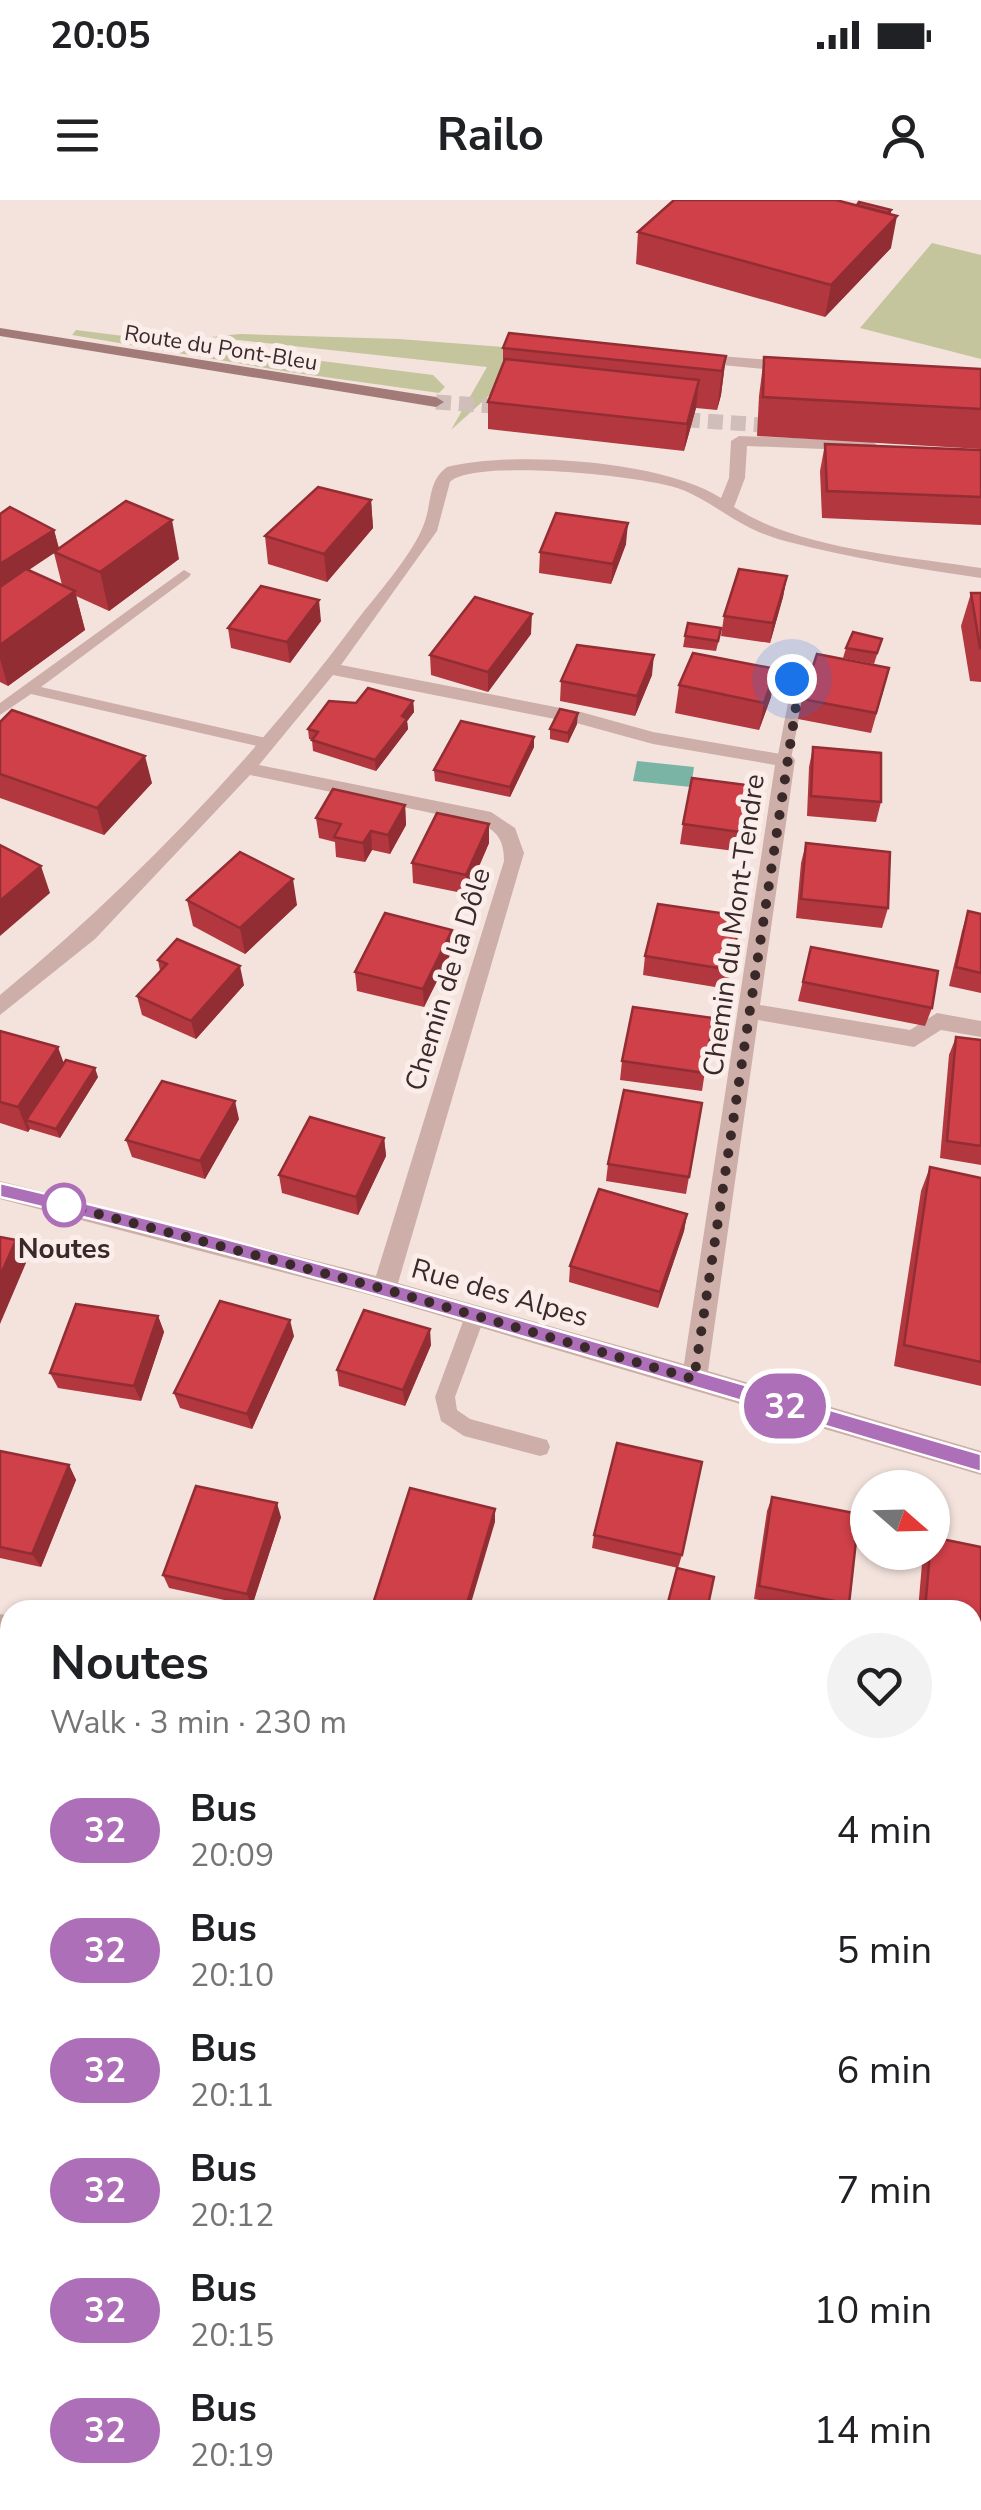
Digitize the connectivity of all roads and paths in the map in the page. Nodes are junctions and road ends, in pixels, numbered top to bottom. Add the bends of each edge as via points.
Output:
1 (0, 332) edge
2 (671, 357) edge
3 (804, 368) edge
4 (436, 402) tunnel mouth
5 (888, 447) edge
6 (726, 506) junction
7 (981, 573) edge
8 (184, 574) dead end
9 (729, 668) edge
10 (330, 670) junction
11 (28, 690) junction
12 (0, 710) edge
13 (266, 744) junction
14 (785, 760) junction
15 (246, 768) junction
16 (0, 1006) edge
17 (750, 1011) junction
18 (981, 1029) edge
19 (0, 1190) edge
20 (384, 1289) junction
21 (475, 1316) junction
22 (694, 1379) junction
23 (540, 1447) dead end
24 (981, 1463) edge

1 - 4 main road, Route du Pont-Bleu
2 - 3 street
5 - 6 street via 739,441 737,478
6 - 7 street via 768,531
6 - 10 street via 674,481 476,463 455,468 444,476 426,545
8 - 11 lane
9 - 14 lane via 796,682
10 - 13 street
10 - 14 street, Chemin du Mont-Tendre
11 - 12 lane
11 - 13 lane
13 - 15 street
14 - 17 street, Chemin du Mont-Tendre
15 - 16 street via 97,925
15 - 20 street, Chemin de la Dôle via 484,817 502,825 513,841 514,861
17 - 18 street via 914,1038 937,1022
17 - 22 street, Chemin du Mont-Tendre
19 - 20 street, Rue des Alpes
20 - 21 street, Rue des Alpes
21 - 22 street, Rue des Alpes
21 - 23 lane via 444,1397 448,1414 464,1427
22 - 24 street, Rue des Alpes

